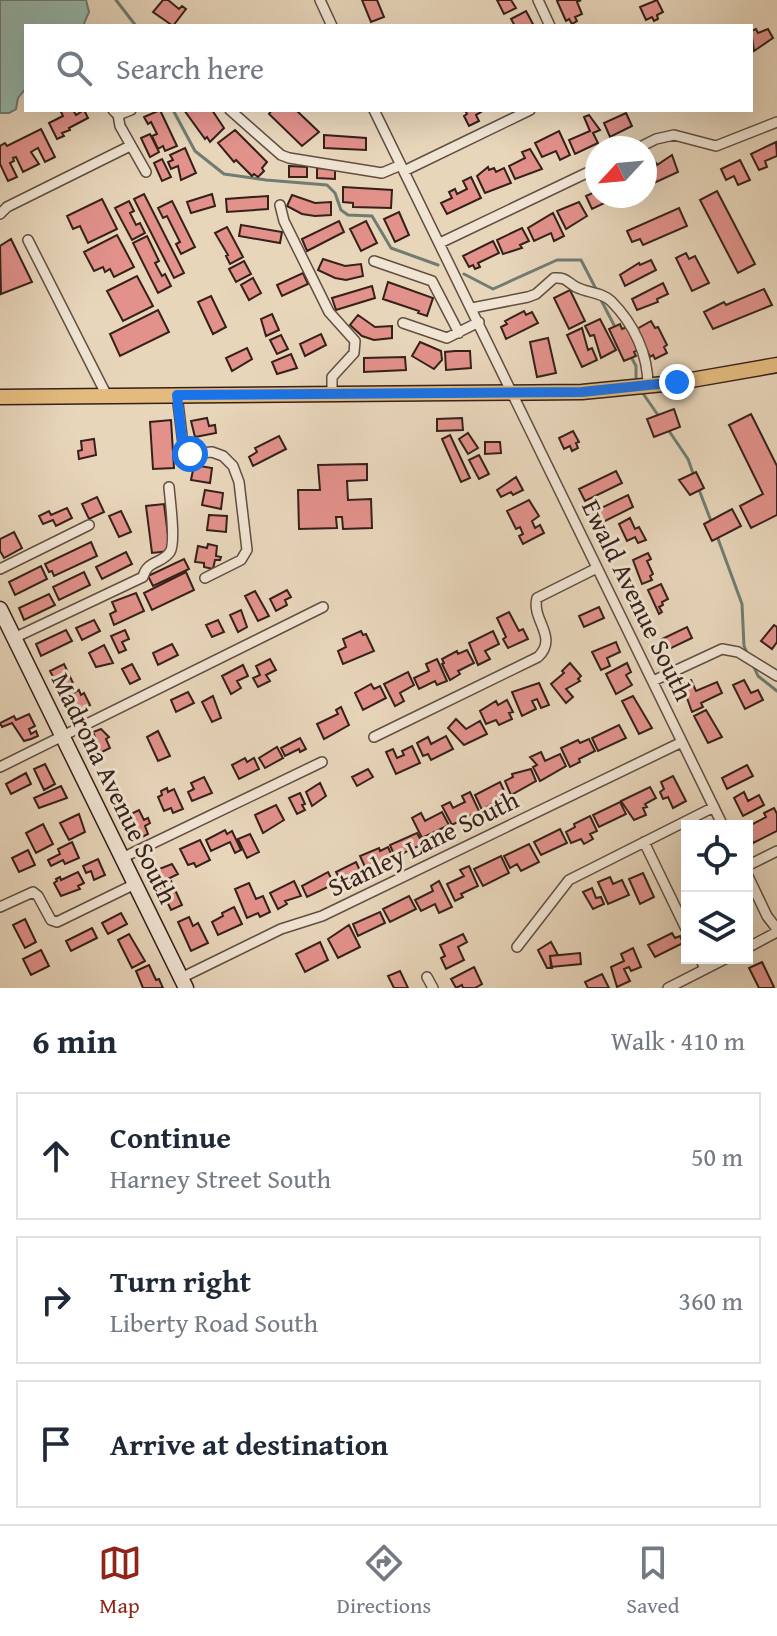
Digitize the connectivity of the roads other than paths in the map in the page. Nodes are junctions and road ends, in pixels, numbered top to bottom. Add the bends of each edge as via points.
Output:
1 (320, 0) edge
2 (538, 0) edge
3 (331, 24) edge
4 (549, 24) edge
5 (116, 112) edge
6 (232, 112) edge
7 (375, 112) edge
8 (526, 112) edge
9 (777, 122) edge
10 (657, 139) edge
11 (130, 146) junction
12 (403, 168) junction
13 (146, 172) dead end
14 (585, 174) edge
15 (280, 205) dead end
16 (2, 209) edge
17 (28, 240) dead end
18 (440, 243) junction
19 (374, 261) dead end
20 (472, 308) junction
21 (479, 322) junction
22 (403, 323) dead end
23 (459, 333) junction
24 (777, 365) edge
25 (648, 386) junction
26 (513, 393) junction
27 (332, 394) junction
28 (177, 395) junction
29 (107, 396) junction
30 (0, 397) edge
31 (169, 487) dead end
32 (89, 525) dead end
33 (597, 568) junction
34 (0, 569) edge
35 (205, 578) dead end
36 (323, 607) dead end
37 (0, 609) edge
38 (14, 638) junction
39 (777, 676) edge
40 (653, 681) junction
41 (63, 736) junction
42 (374, 737) dead end
43 (682, 742) junction
44 (322, 762) dead end
45 (0, 767) edge
46 (714, 807) junction
47 (720, 820) edge
48 (644, 842) junction
49 (777, 851) edge
50 (122, 858) junction
51 (753, 863) edge
52 (135, 884) junction
53 (753, 887) edge
54 (0, 907) edge
55 (681, 919) edge
56 (777, 931) edge
57 (753, 945) edge
58 (517, 947) dead end
59 (703, 964) edge
60 (715, 964) edge
61 (705, 969) junction
62 (427, 977) dead end
63 (184, 983) edge
64 (433, 988) edge
65 (668, 988) edge

1 - 3 street
2 - 4 street
5 - 11 street
6 - 12 street via 289,158 382,173
7 - 12 street, Ewald Avenue South
8 - 12 street
9 - 10 street via 716,146 674,135
11 - 13 street
11 - 16 street
12 - 18 street, Ewald Avenue South
14 - 18 street
15 - 27 street via 329,312 355,341 354,353 332,377
17 - 29 street
18 - 20 street, Ewald Avenue South
19 - 23 street via 432,281
20 - 21 street, Ewald Avenue South
20 - 25 street via 509,303 536,294 554,278 566,279 611,301 629,321 647,363
21 - 23 street
21 - 26 street, Ewald Avenue South
22 - 23 street via 447,338
24 - 25 main road
25 - 26 main road
26 - 27 main road
26 - 33 street, Ewald Avenue South
27 - 28 main road
28 - 29 main road
28 - 35 street via 184,452 223,456 239,482 247,550 241,560
29 - 30 main road
31 - 38 street via 172,544 167,555 150,564 143,577
32 - 34 street
33 - 40 street, Ewald Avenue South
33 - 42 street via 537,598 547,641 538,657
36 - 41 street
37 - 38 main road, Madrona Avenue South
38 - 41 main road, Madrona Avenue South
39 - 40 street via 738,652 722,649
40 - 43 street, Ewald Avenue South
41 - 45 street
41 - 50 main road, Madrona Avenue South
43 - 46 street, Ewald Avenue South
43 - 63 street, Stanley Lane South via 322,916 281,929
44 - 50 street
46 - 47 street, Ewald Avenue South
46 - 48 street
48 - 55 street
48 - 58 street via 569,880
49 - 51 street
50 - 52 main road, Madrona Avenue South
52 - 54 street via 57,922 33,892
52 - 63 main road, Madrona Avenue South
53 - 56 street
56 - 57 street
59 - 61 street
60 - 61 street
61 - 65 street
62 - 64 street

